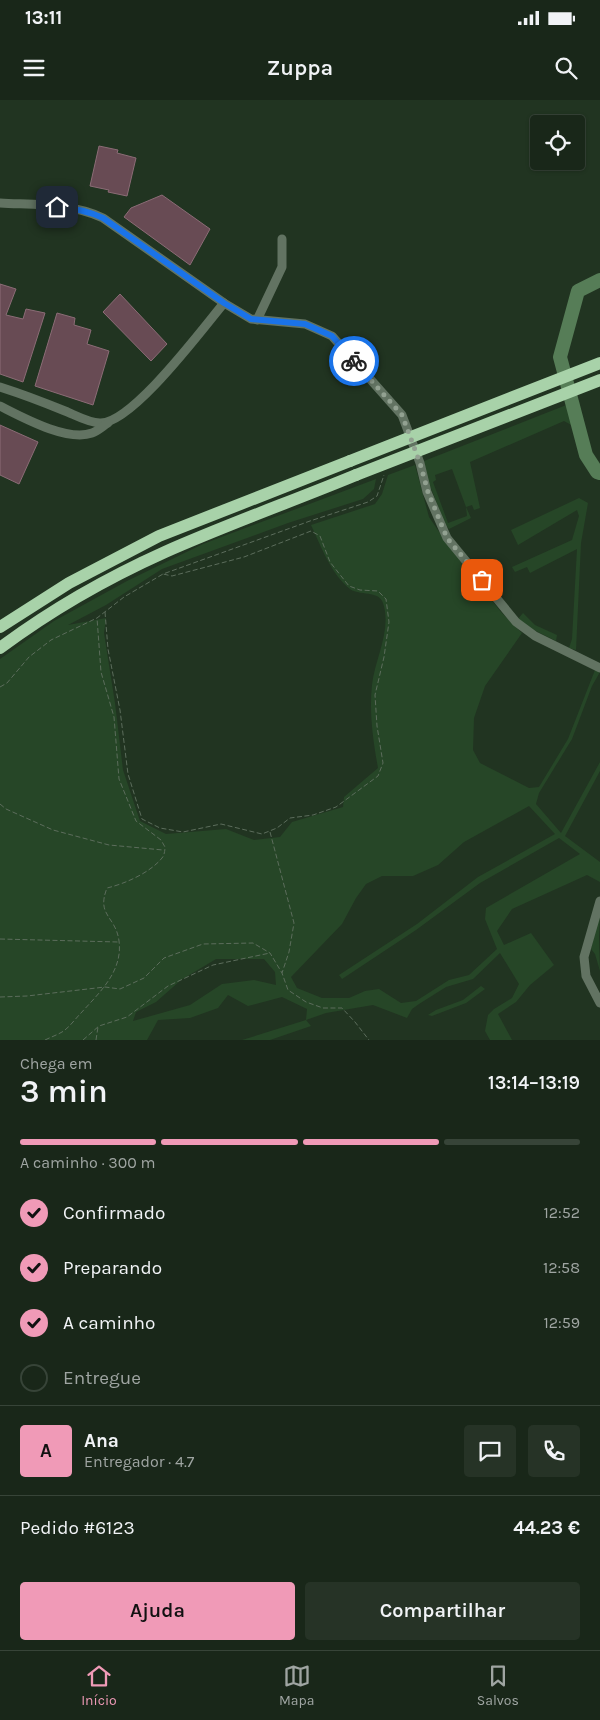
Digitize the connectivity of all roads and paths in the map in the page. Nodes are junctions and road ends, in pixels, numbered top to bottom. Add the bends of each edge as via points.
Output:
1 (0, 203) edge
2 (282, 239) dead end
3 (224, 303) junction
4 (257, 320) junction
5 (600, 363) edge
6 (600, 380) edge
7 (0, 387) edge
8 (0, 406) edge
9 (108, 423) junction
10 (386, 471) dead end
11 (163, 574) junction
12 (105, 612) junction
13 (97, 618) junction
14 (0, 627) edge
15 (0, 648) edge
16 (600, 668) edge
17 (0, 687) edge
18 (0, 804) edge
19 (270, 831) junction
20 (165, 851) junction
21 (600, 901) edge
22 (0, 939) edge
23 (119, 942) junction
24 (270, 953) junction
25 (282, 973) junction
26 (105, 987) junction
27 (0, 997) edge
28 (600, 1003) edge
29 (99, 1026) junction
30 (45, 1040) edge
31 (83, 1040) edge
32 (96, 1040) edge
33 (369, 1040) edge

1 - 3 street via 90,212
2 - 4 street via 282,267
3 - 4 street
3 - 9 street via 163,377 127,411
4 - 16 street via 305,324 332,336 402,415 447,538 516,622 535,636
5 - 14 highway, bridge via 150,540 69,583
6 - 15 highway, bridge via 224,527 141,564 80,596
7 - 9 street via 95,423
8 - 9 street via 28,420 78,435 93,433
10 - 11 path via 377,496 368,502
11 - 12 path
11 - 19 path via 172,576 244,557 311,531 320,536 330,562 349,586 378,591 386,599 389,622 375,695 383,763 378,776 336,807 290,818
12 - 13 path
12 - 19 path via 128,774 142,819 160,828 183,832 220,824 262,834
13 - 17 path via 50,640
13 - 20 path via 102,672 114,717 119,779 136,821 161,840
18 - 20 path via 53,830 110,845
19 - 25 path via 294,923
20 - 23 path via 163,858 143,873 121,885 107,888 103,898 104,912 116,927
21 - 28 street via 584,957 586,976
22 - 23 path
23 - 26 path via 117,966
24 - 25 path
24 - 26 path via 253,943 203,944 164,958 144,978 120,989
24 - 29 path via 213,965 168,986 127,1017
25 - 33 path via 288,990 323,1008 342,1008
26 - 27 path
26 - 30 path via 64,1032
29 - 31 path
29 - 32 path

